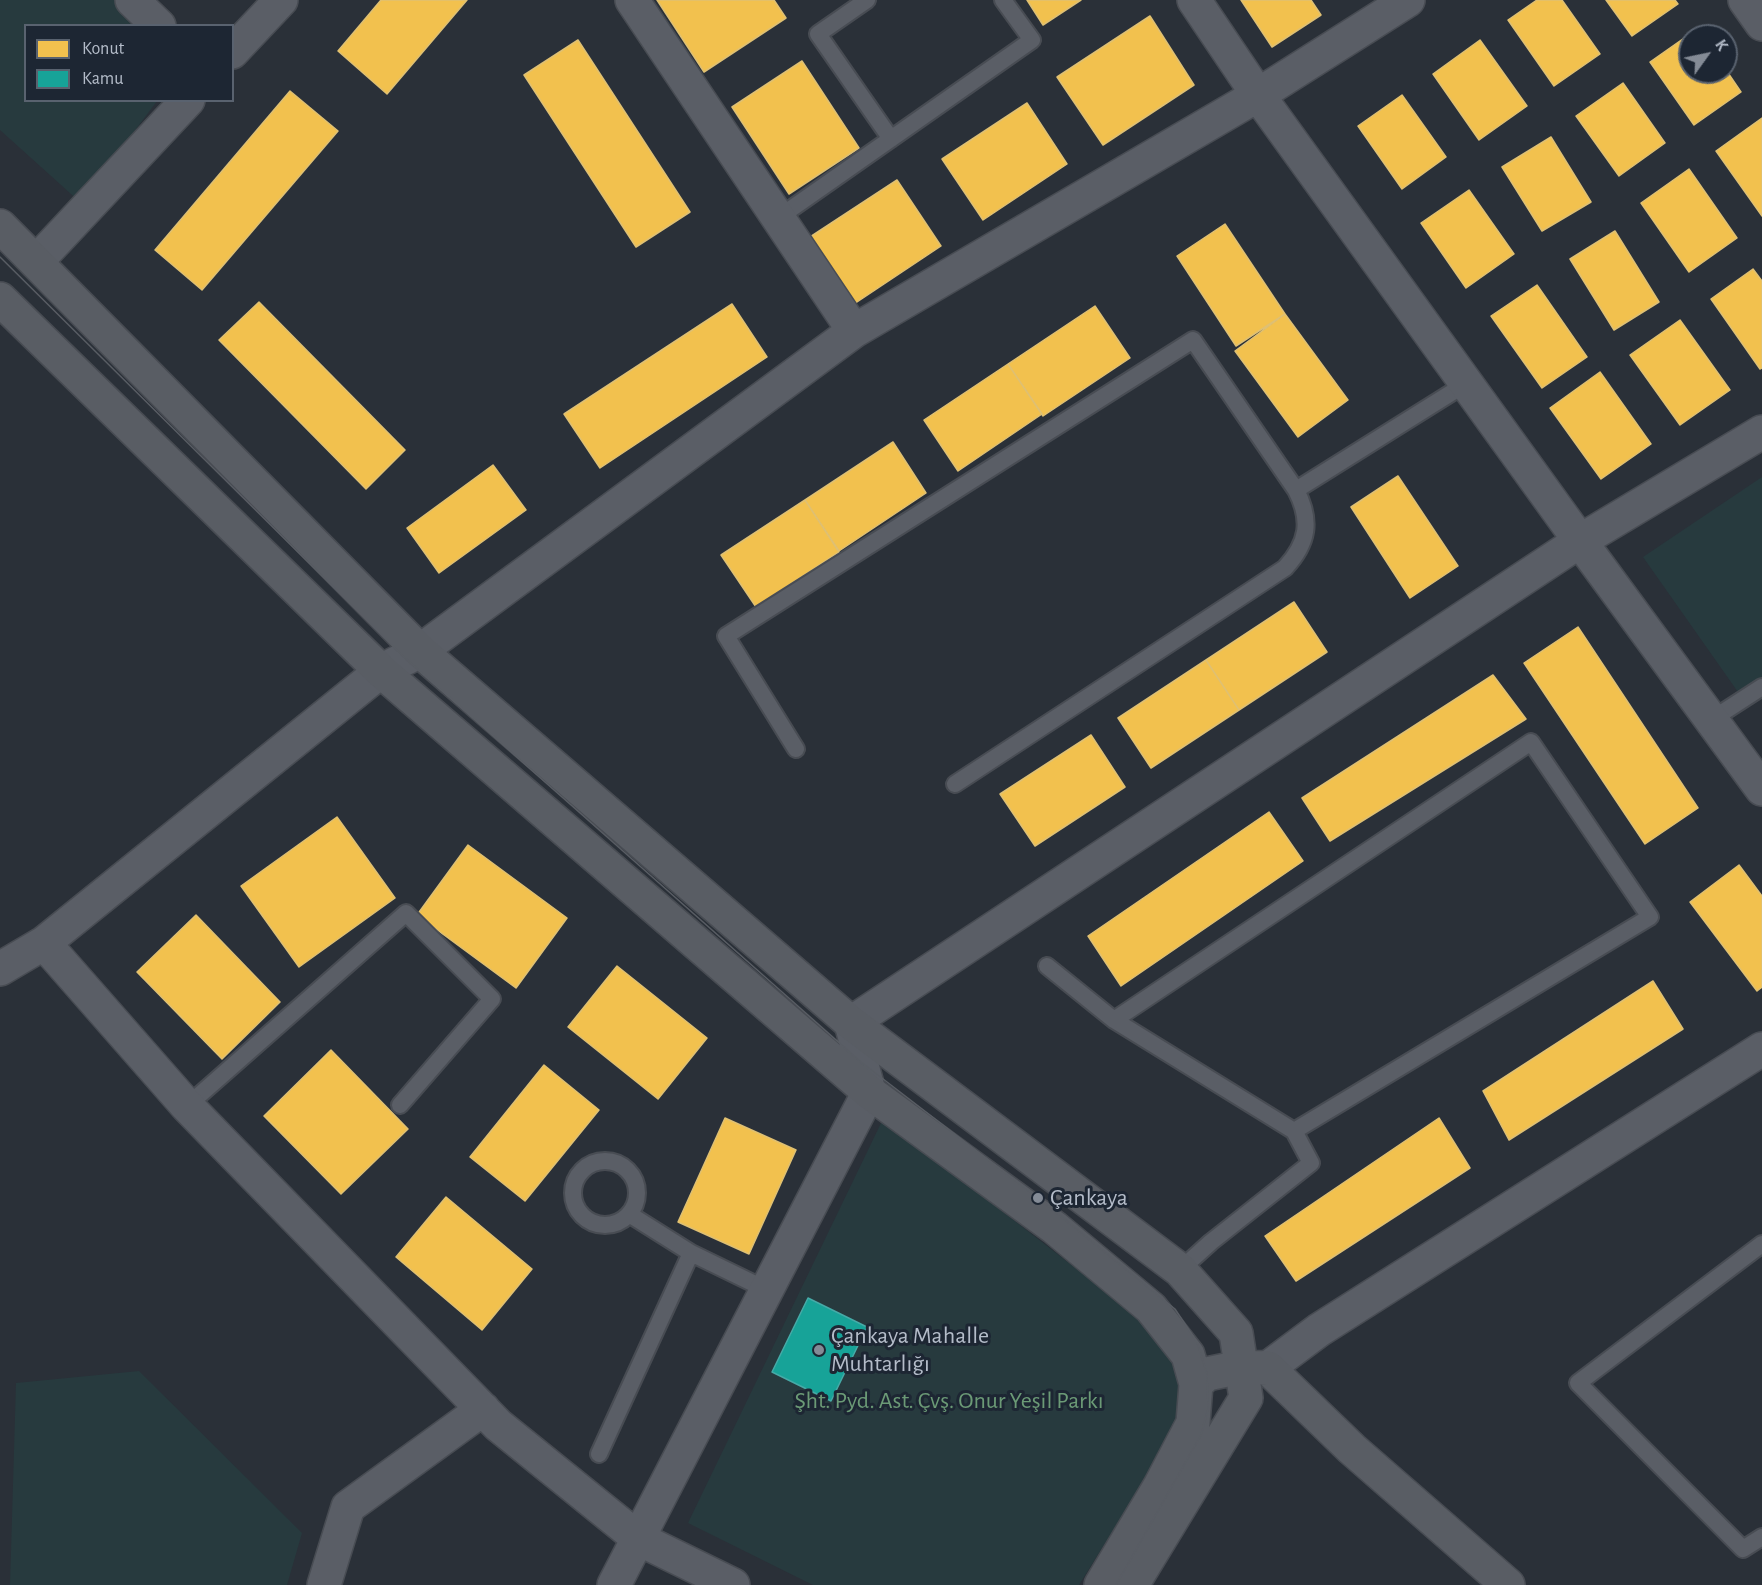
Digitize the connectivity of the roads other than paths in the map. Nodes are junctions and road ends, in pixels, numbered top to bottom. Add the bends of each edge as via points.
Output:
1 (132, 0) edge
2 (281, 0) edge
3 (632, 0) edge
4 (867, 0) edge
5 (1004, 0) edge
6 (1194, 0) edge
7 (1408, 0) edge
8 (1745, 0) edge
9 (157, 24) edge
10 (1762, 24) edge
11 (234, 50) edge
12 (1258, 95) junction
13 (186, 102) edge
14 (891, 139) junction
15 (778, 218) junction
16 (0, 226) edge
17 (36, 262) junction
18 (0, 299) edge
19 (854, 331) junction
20 (1467, 383) junction
21 (1762, 432) edge
22 (1296, 490) junction
23 (1580, 541) junction
24 (420, 651) junction
25 (381, 671) junction
26 (1762, 687) edge
27 (1711, 720) junction
28 (796, 749) dead end
29 (955, 784) dead end
30 (1762, 789) edge
31 (44, 944) junction
32 (1047, 966) dead end
33 (0, 969) edge
34 (1114, 1020) junction
35 (851, 1023) junction
36 (1762, 1049) edge
37 (869, 1092) junction
38 (400, 1104) dead end
39 (187, 1106) junction
40 (1294, 1131) junction
41 (629, 1214) dead end
42 (1762, 1244) edge
43 (691, 1253) junction
44 (1180, 1270) junction
45 (767, 1290) junction
46 (1255, 1367) junction
47 (1196, 1384) junction
48 (483, 1409) junction
49 (599, 1454) dead end
50 (1762, 1537) edge
51 (639, 1539) junction
52 (324, 1585) edge
53 (614, 1585) edge
54 (733, 1585) edge
55 (1101, 1585) edge
56 (1132, 1585) edge
57 (1508, 1585) edge

1 - 9 street
2 - 11 street
3 - 15 street
4 - 14 lane via 818,34
5 - 14 lane via 1032,40
6 - 12 street
7 - 12 street
8 - 10 street
12 - 19 street
12 - 20 street
13 - 17 street
14 - 15 lane
15 - 19 street
16 - 17 main road
17 - 24 main road
18 - 25 main road
19 - 24 street
20 - 22 lane
20 - 23 street
21 - 23 street
22 - 28 lane via 1193,340 726,636
22 - 29 lane via 1306,515 1306,528 1303,543 1285,568
23 - 27 street
23 - 35 street
24 - 25 street
24 - 35 main road
25 - 31 street
25 - 37 main road
26 - 27 lane
27 - 30 street
31 - 33 street
31 - 39 street
32 - 34 lane
34 - 40 lane
34 - 40 lane via 1531,742 1650,917
35 - 37 street
35 - 44 main road
36 - 46 street
37 - 45 street
37 - 47 main road via 1055,1228 1151,1308 1188,1355
38 - 39 lane via 492,999 406,913
39 - 48 street
40 - 44 lane via 1311,1163
41 - 43 lane
42 - 50 lane via 1578,1383 1743,1549
43 - 45 lane
43 - 49 lane
44 - 46 main road via 1236,1333
45 - 51 street
46 - 47 main road via 1207,1374
46 - 56 main road via 1246,1398
46 - 57 main road
47 - 55 main road via 1193,1423
48 - 51 street
48 - 52 street via 348,1507
51 - 53 street
51 - 54 street

